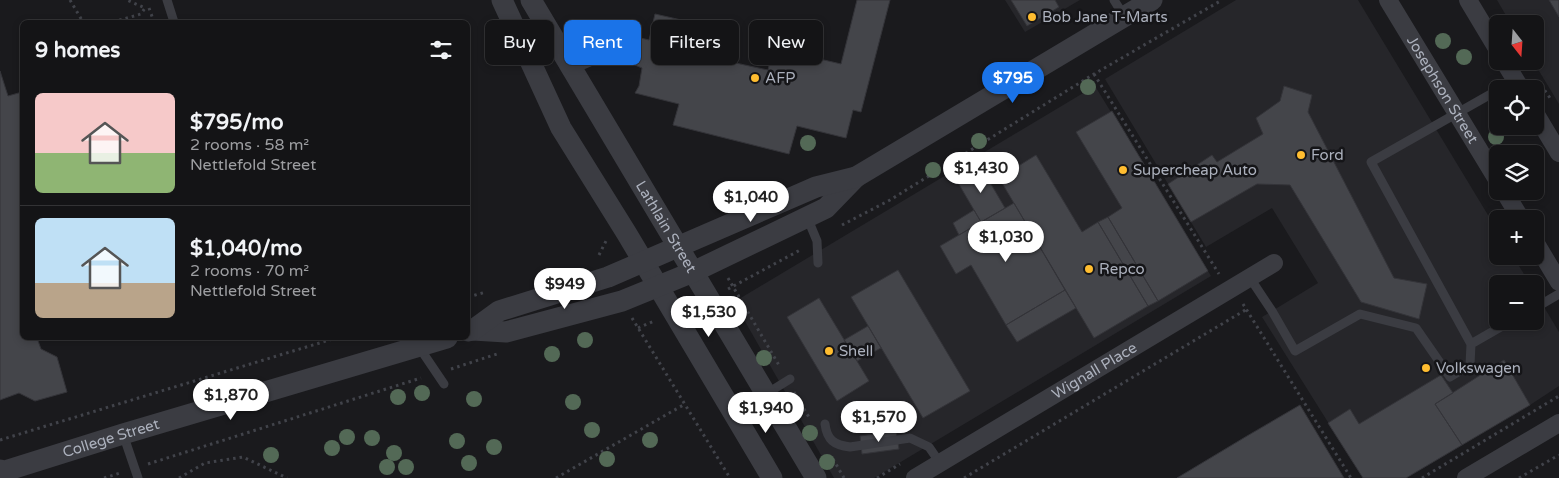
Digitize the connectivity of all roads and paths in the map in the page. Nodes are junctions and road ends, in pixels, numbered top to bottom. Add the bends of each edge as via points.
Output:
1 (70, 0) edge
2 (127, 0) edge
3 (137, 0) edge
4 (167, 0) edge
5 (502, 0) edge
6 (531, 0) edge
7 (1152, 0) edge
8 (1222, 0) edge
9 (1388, 0) edge
10 (1468, 0) edge
11 (138, 5) junction
12 (149, 8) dead end
13 (1119, 8) edge
14 (82, 20) edge
15 (120, 20) edge
16 (153, 20) edge
17 (173, 20) edge
18 (1489, 35) edge
19 (583, 65) edge
20 (573, 69) junction
21 (1094, 74) junction
22 (1537, 77) dead end
23 (1489, 97) edge
24 (1552, 102) dead end
25 (1457, 114) junction
26 (1544, 128) edge
27 (1559, 153) edge
28 (1489, 166) edge
29 (856, 177) junction
30 (890, 200) dead end
31 (807, 217) junction
32 (606, 241) dead end
33 (678, 247) junction
34 (1544, 257) edge
35 (596, 258) dead end
36 (643, 262) junction
37 (818, 263) dead end
38 (1274, 263) dead end
39 (693, 272) junction
40 (1220, 275) dead end
41 (1250, 278) junction
42 (1559, 282) edge
43 (657, 286) junction
44 (1559, 294) edge
45 (1544, 303) edge
46 (629, 313) dead end
47 (470, 330) edge
48 (1495, 330) edge
49 (329, 340) edge
50 (432, 340) edge
51 (416, 342) edge
52 (1471, 344) junction
53 (500, 353) dead end
54 (436, 373) junction
55 (790, 379) dead end
56 (444, 384) dead end
57 (766, 394) junction
58 (1559, 396) edge
59 (684, 404) junction
60 (1559, 423) edge
61 (825, 424) dead end
62 (123, 434) junction
63 (0, 440) edge
64 (1559, 455) edge
65 (940, 463) junction
66 (135, 468) junction
67 (2, 472) edge
68 (104, 478) edge
69 (138, 478) edge
70 (179, 478) edge
71 (287, 478) edge
72 (556, 478) edge
73 (730, 478) edge
74 (772, 478) edge
75 (816, 478) edge
76 (915, 478) edge
77 (964, 478) edge
78 (1351, 478) edge
79 (1422, 478) edge
80 (1466, 478) edge
81 (1519, 478) edge

1 - 14 path
2 - 11 path
3 - 11 path
4 - 17 lane
5 - 36 street via 562,128
6 - 20 street, Lathlain Street
7 - 13 street
8 - 21 path
9 - 25 street, Josephson Street
10 - 18 street
11 - 15 path via 145,8 141,14
12 - 16 path
13 - 29 street
19 - 20 lane
20 - 33 street, Lathlain Street
21 - 30 path
21 - 40 path
22 - 24 path
23 - 25 lane
25 - 28 street, Josephson Street
25 - 52 lane via 1371,162
26 - 27 street
29 - 31 street via 826,208
29 - 33 street via 816,187
31 - 37 lane via 817,241
31 - 39 street
32 - 35 path
33 - 36 street
33 - 39 street, Lathlain Street
34 - 42 street
36 - 43 street
36 - 47 street via 608,277 499,311
38 - 41 street, Wignall Place
39 - 43 street
39 - 57 street, Lathlain Street
41 - 52 lane via 1295,351 1360,314 1416,328 1450,377 1470,365
41 - 65 street, Wignall Place
43 - 47 street via 622,301 506,332
43 - 74 street
44 - 45 lane
46 - 59 path
48 - 52 lane
49 - 63 path
50 - 51 street, College Street
51 - 54 lane
51 - 62 street, College Street
53 - 54 path
54 - 56 lane
54 - 66 path
55 - 57 lane
57 - 75 street, Lathlain Street
58 - 79 path
59 - 72 path
59 - 73 path
60 - 80 street
61 - 65 lane via 831,441 840,446 910,438 929,447
62 - 66 lane
62 - 67 street, College Street
64 - 81 path
65 - 76 street, Wignall Place
66 - 68 path
66 - 69 lane
70 - 71 path via 205,463 243,457
77 - 78 path via 1247,309

